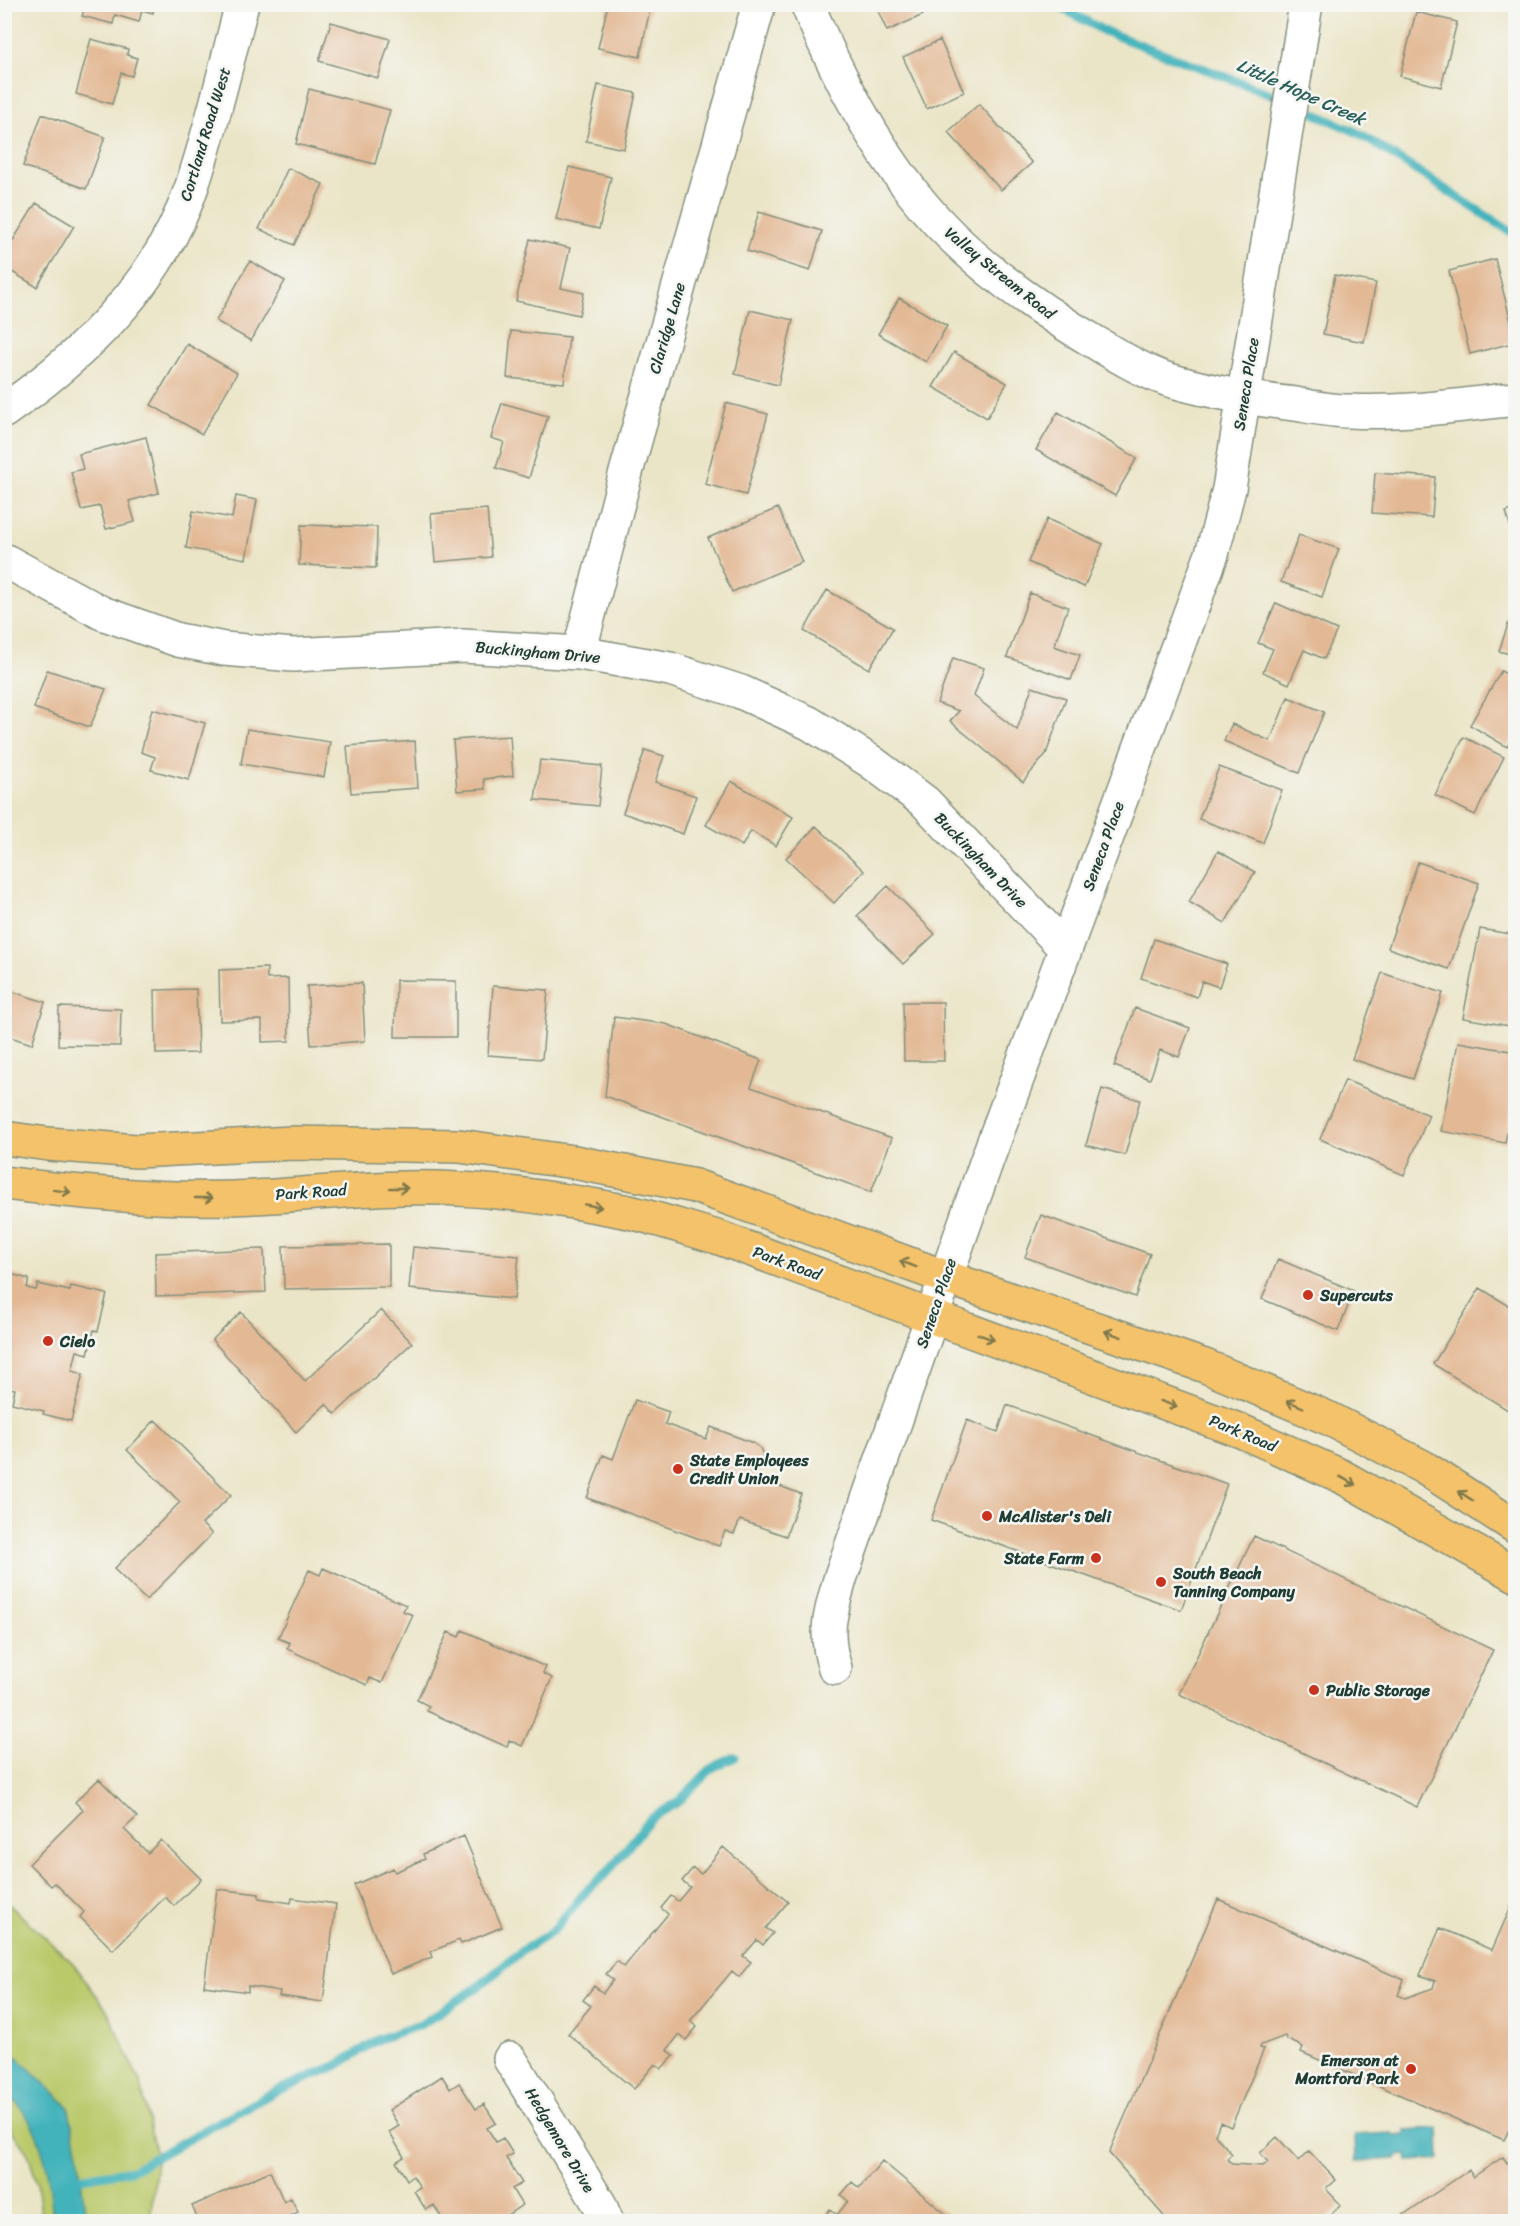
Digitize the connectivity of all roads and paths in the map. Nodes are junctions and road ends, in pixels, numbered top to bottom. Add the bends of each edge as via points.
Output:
1 (242, 4) edge
2 (759, 4) edge
3 (807, 4) edge
4 (1306, 4) edge
5 (1244, 398) junction
6 (1515, 399) edge
7 (4, 411) edge
8 (4, 560) edge
9 (579, 653) junction
10 (1065, 948) junction
11 (4, 1138) edge
12 (4, 1183) edge
13 (945, 1277) junction
14 (931, 1317) junction
15 (1515, 1527) edge
16 (1515, 1575) edge
17 (835, 1668) dead end
18 (510, 2059) dead end
19 (607, 2222) edge

1 - 7 street, Cortland Road West via 192,187 161,251 121,309
2 - 9 street, Claridge Lane
3 - 5 street, Valley Stream Road via 830,57 877,140 913,193 957,241 1045,313 1121,357 1165,378
4 - 5 street, Seneca Place
5 - 6 street, Valley Stream Road via 1347,411 1399,411
5 - 10 street, Seneca Place via 1229,489 1212,554
8 - 9 street, Buckingham Drive via 102,612 178,640 224,650 293,655 463,646
9 - 10 street, Buckingham Drive via 670,669 741,692 809,723 925,802
10 - 13 street, Seneca Place
13 -> 11 main road via 695,1186 554,1159 459,1146 293,1143 137,1151
12 -> 14 main road, Park Road via 152,1198 232,1198 368,1188 457,1188 545,1197 632,1213 717,1237
13 - 14 street, Seneca Place
15 -> 13 main road via 1423,1467 1330,1419 1204,1366
14 -> 16 main road, Park Road via 1241,1431 1341,1476
14 - 17 street, Seneca Place via 830,1614 829,1651
18 - 19 street, Hedgemore Drive

